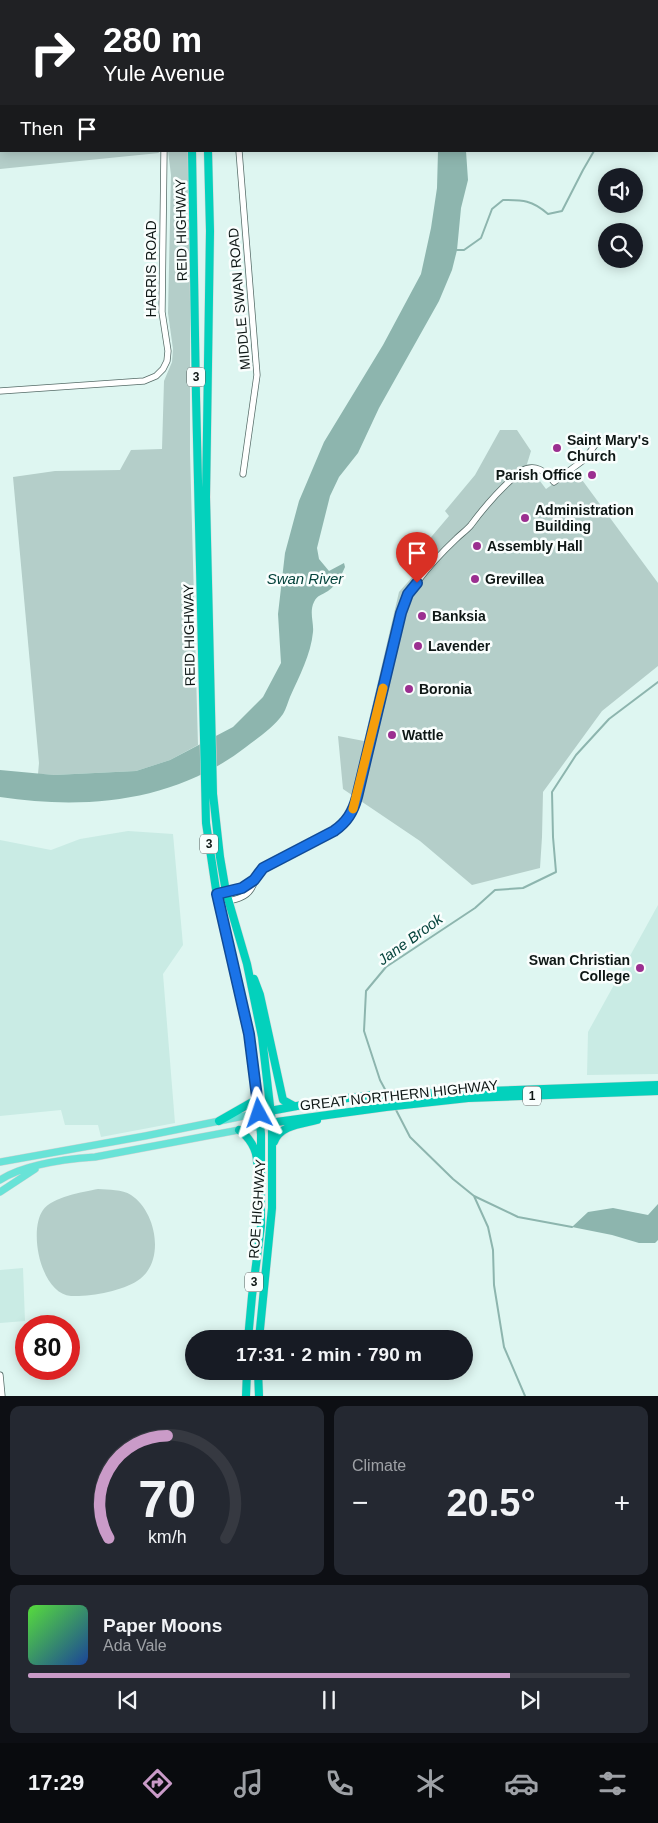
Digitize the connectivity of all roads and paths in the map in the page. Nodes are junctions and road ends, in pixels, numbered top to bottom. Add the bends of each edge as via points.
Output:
1 (164, 152) edge
2 (192, 152) edge
3 (208, 152) edge
4 (239, 152) edge
5 (0, 391) edge
6 (600, 438) dead end
7 (243, 474) dead end
8 (204, 602) junction
9 (209, 781) junction
10 (254, 880) junction
11 (227, 896) junction
12 (217, 899) junction
13 (247, 964) junction
14 (658, 1085) edge
15 (658, 1091) edge
16 (257, 1094) junction
17 (294, 1106) junction
18 (272, 1110) junction
19 (259, 1113) junction
20 (347, 1113) junction
21 (219, 1121) junction
22 (272, 1123) junction
23 (260, 1126) junction
24 (239, 1130) junction
25 (150, 1135) junction
26 (166, 1144) junction
27 (273, 1149) junction
28 (0, 1162) edge
29 (41, 1165) junction
30 (0, 1180) edge
31 (0, 1192) edge
32 (261, 1226) junction
33 (249, 1330) edge
34 (260, 1330) edge
35 (0, 1375) edge
36 (247, 1380) edge
37 (258, 1380) edge
38 (2, 1396) edge
39 (246, 1396) edge
40 (259, 1396) edge

1 - 5 street, HARRIS ROAD via 162,312 168,351 163,369 156,376 144,380
2 - 8 highway, REID HIGHWAY / 3
3 - 8 highway, REID HIGHWAY / 3 via 210,231
4 - 7 street, MIDDLE SWAN ROAD via 258,376
6 - 10 street via 585,459 554,482 538,468 521,471 411,591 401,613 351,814 334,831 263,868
8 - 9 highway, REID HIGHWAY / 3
9 - 11 highway, REID HIGHWAY / 3
9 - 12 highway, REID HIGHWAY / 3 via 207,832
10 - 11 street
10 - 11 street via 246,894 234,900
11 - 12 street
11 - 13 highway, REID HIGHWAY / 3
12 - 16 highway, REID HIGHWAY / 3 via 245,1015
13 - 17 highway via 260,994 283,1100
13 - 18 highway, REID HIGHWAY / 3
14 - 17 highway, GREAT NORTHERN HIGHWAY / 1 via 388,1095
15 - 20 highway, GREAT NORTHERN HIGHWAY / 1 via 468,1098
16 - 19 highway, REID HIGHWAY / 3
16 - 21 highway via 254,1101
17 - 18 highway, GREAT NORTHERN HIGHWAY / 1
18 - 19 highway, GREAT NORTHERN HIGHWAY / 1
18 - 22 highway, ROE HIGHWAY / 3
19 - 21 main road, GREAT NORTHERN HIGHWAY / 1
19 - 23 highway, ROE HIGHWAY / 3
20 - 22 highway, GREAT NORTHERN HIGHWAY / 1
20 - 27 highway via 288,1128 278,1134
21 - 25 main road, GREAT NORTHERN HIGHWAY / 1
22 - 23 highway, GREAT NORTHERN HIGHWAY / 1
22 - 27 highway, ROE HIGHWAY / 3
23 - 24 main road, GREAT NORTHERN HIGHWAY / 1
23 - 32 highway, ROE HIGHWAY / 3
24 - 26 main road, GREAT NORTHERN HIGHWAY / 1
24 - 32 highway via 248,1138 257,1156 257,1202
25 - 26 main road
25 - 28 main road, GREAT NORTHERN HIGHWAY / 1
26 - 29 main road, GREAT NORTHERN HIGHWAY / 1
27 - 34 highway, ROE HIGHWAY / 3 via 270,1239
29 - 30 main road, GREAT NORTHERN HIGHWAY / 1
29 - 31 main road
32 - 33 highway, ROE HIGHWAY / 3
35 - 38 street
36 - 39 highway
37 - 40 highway

